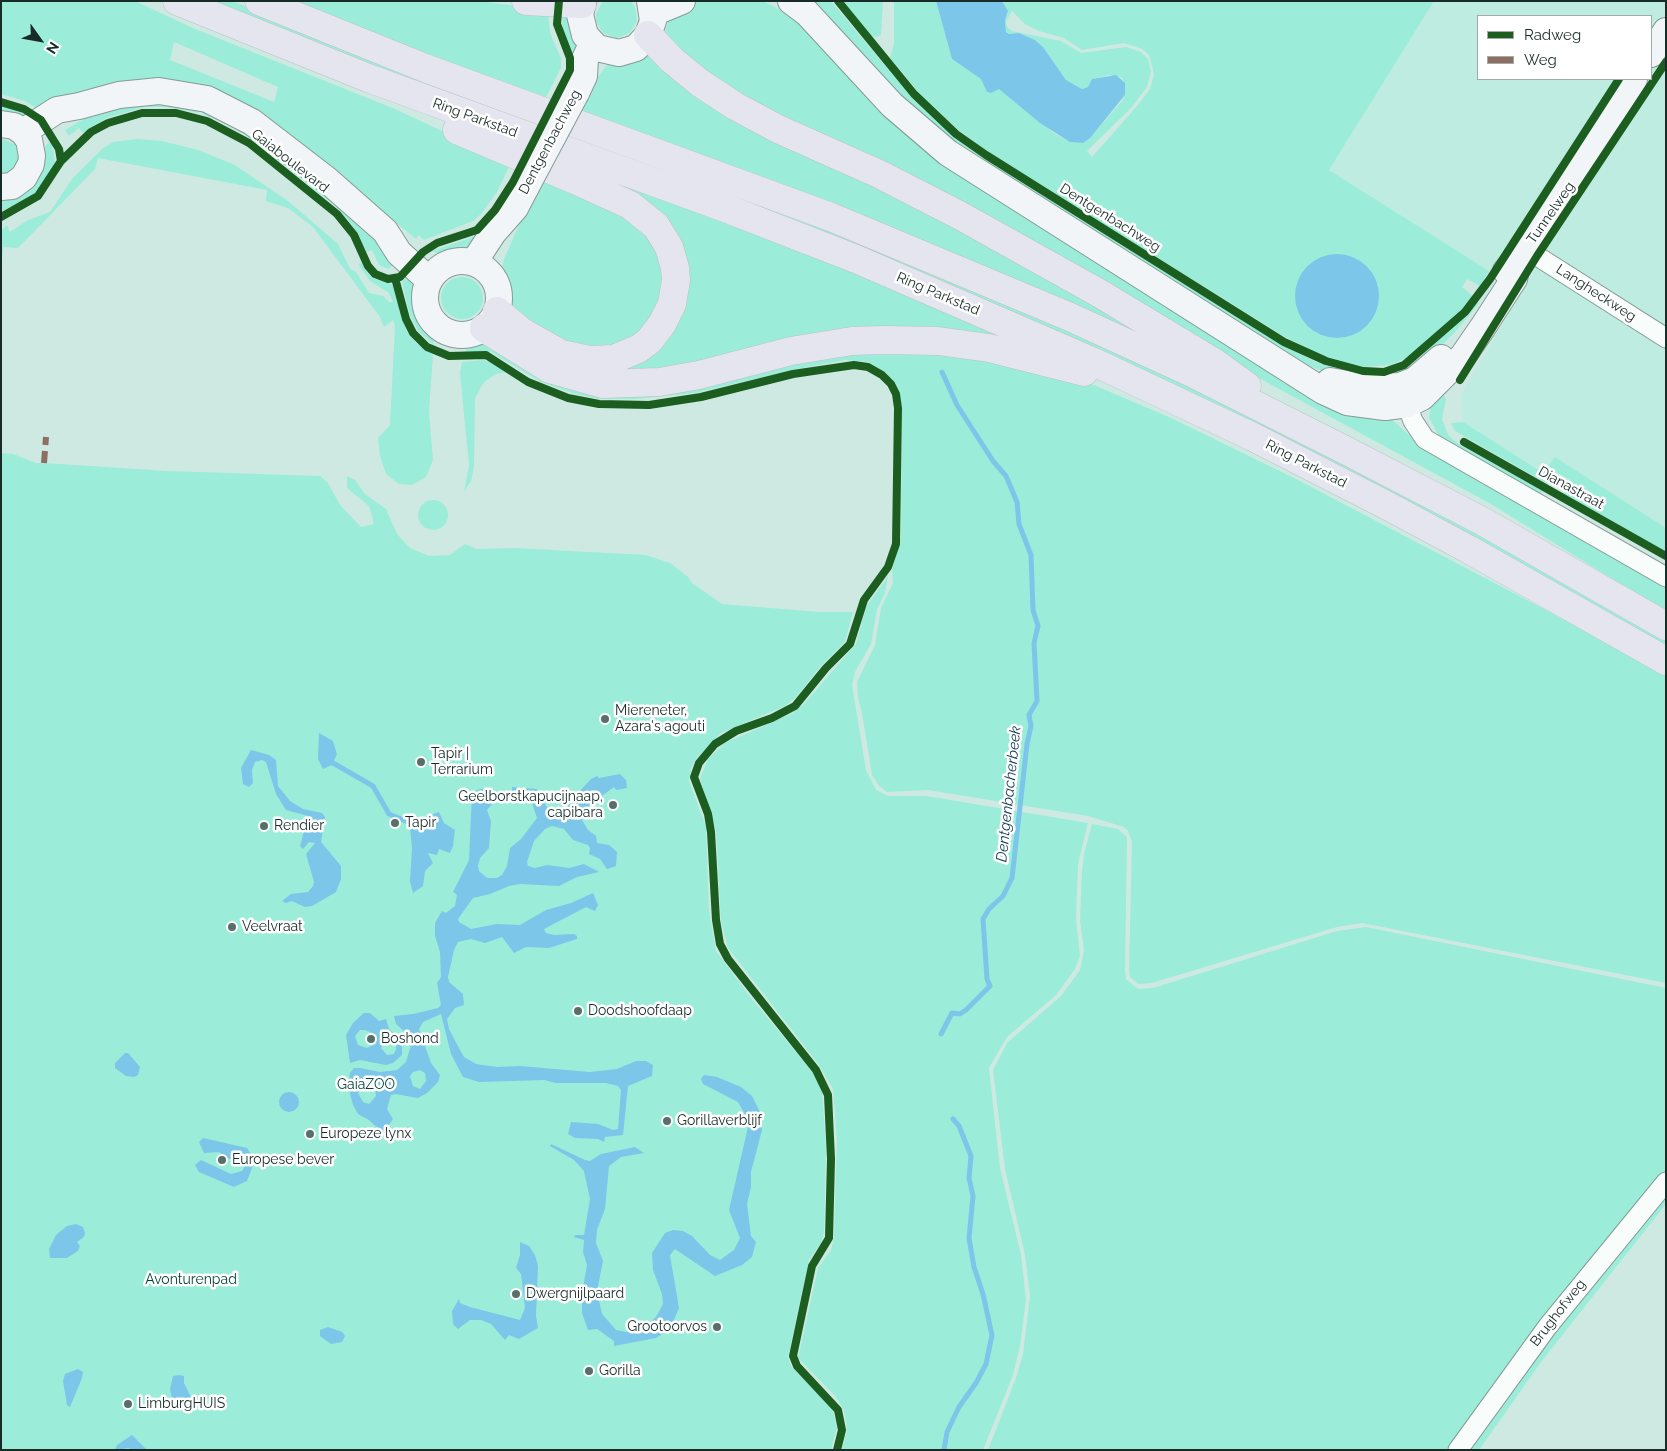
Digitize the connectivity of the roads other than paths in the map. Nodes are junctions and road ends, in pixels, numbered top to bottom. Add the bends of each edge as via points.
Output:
1 (177, 1) edge
2 (259, 1) edge
3 (526, 1) edge
4 (682, 1) edge
5 (791, 1) edge
6 (583, 3) edge
7 (650, 16) edge
8 (1666, 31) edge
9 (601, 48) junction
10 (1652, 52) edge
11 (368, 78) junction
12 (1633, 80) edge
13 (19, 135) edge
14 (1, 187) edge
15 (1522, 255) junction
16 (482, 268) junction
17 (435, 273) junction
18 (491, 319) junction
19 (1666, 338) edge
20 (1163, 394) junction
21 (1404, 395) junction
22 (1311, 433) junction
23 (1666, 577) edge
24 (1666, 626) edge
25 (1666, 661) edge
26 (1666, 1182) edge
27 (1458, 1450) edge

1 - 11 highway, Ring Parkstad
2 - 22 highway via 425,68 832,217 1088,325
3 - 6 highway
4 - 7 street
5 - 21 street via 807,13 892,105 948,153 1323,392 1346,402 1385,407
6 - 9 street via 581,26
7 - 9 street via 636,48 627,51
7 - 22 highway via 672,60 719,96 778,129 914,191 1040,260 1216,362
8 - 10 street
9 - 16 street, Dentgenbachweg, bridge via 585,59 580,85 521,197 493,233
11 - 18 highway via 406,109 630,205 656,226 669,247 676,280 672,304 649,341 625,356 590,360 562,354
11 - 20 highway, Ring Parkstad via 724,208 856,260 996,318
12 - 15 street, Tunnelweg
13 - 14 street via 31,164 24,177 12,186
13 - 17 street, Gaiaboulevard via 57,110 139,92 187,95 215,102 266,131 385,231 399,253
15 - 19 street, Langheckweg
15 - 21 street, Tunnelweg via 1514,279 1462,356 1428,392
16 - 17 street via 452,261
16 - 18 street via 500,295
17 - 18 street via 424,299 430,318 437,326 449,333 463,335
18 - 20 highway via 550,369 603,384 659,382 791,351 852,341 884,340 989,348
20 - 25 highway, Ring Parkstad via 1403,514
21 - 23 street via 1413,421 1425,439
22 - 24 highway via 1482,521
26 - 27 street, Brughofweg via 1548,1326

